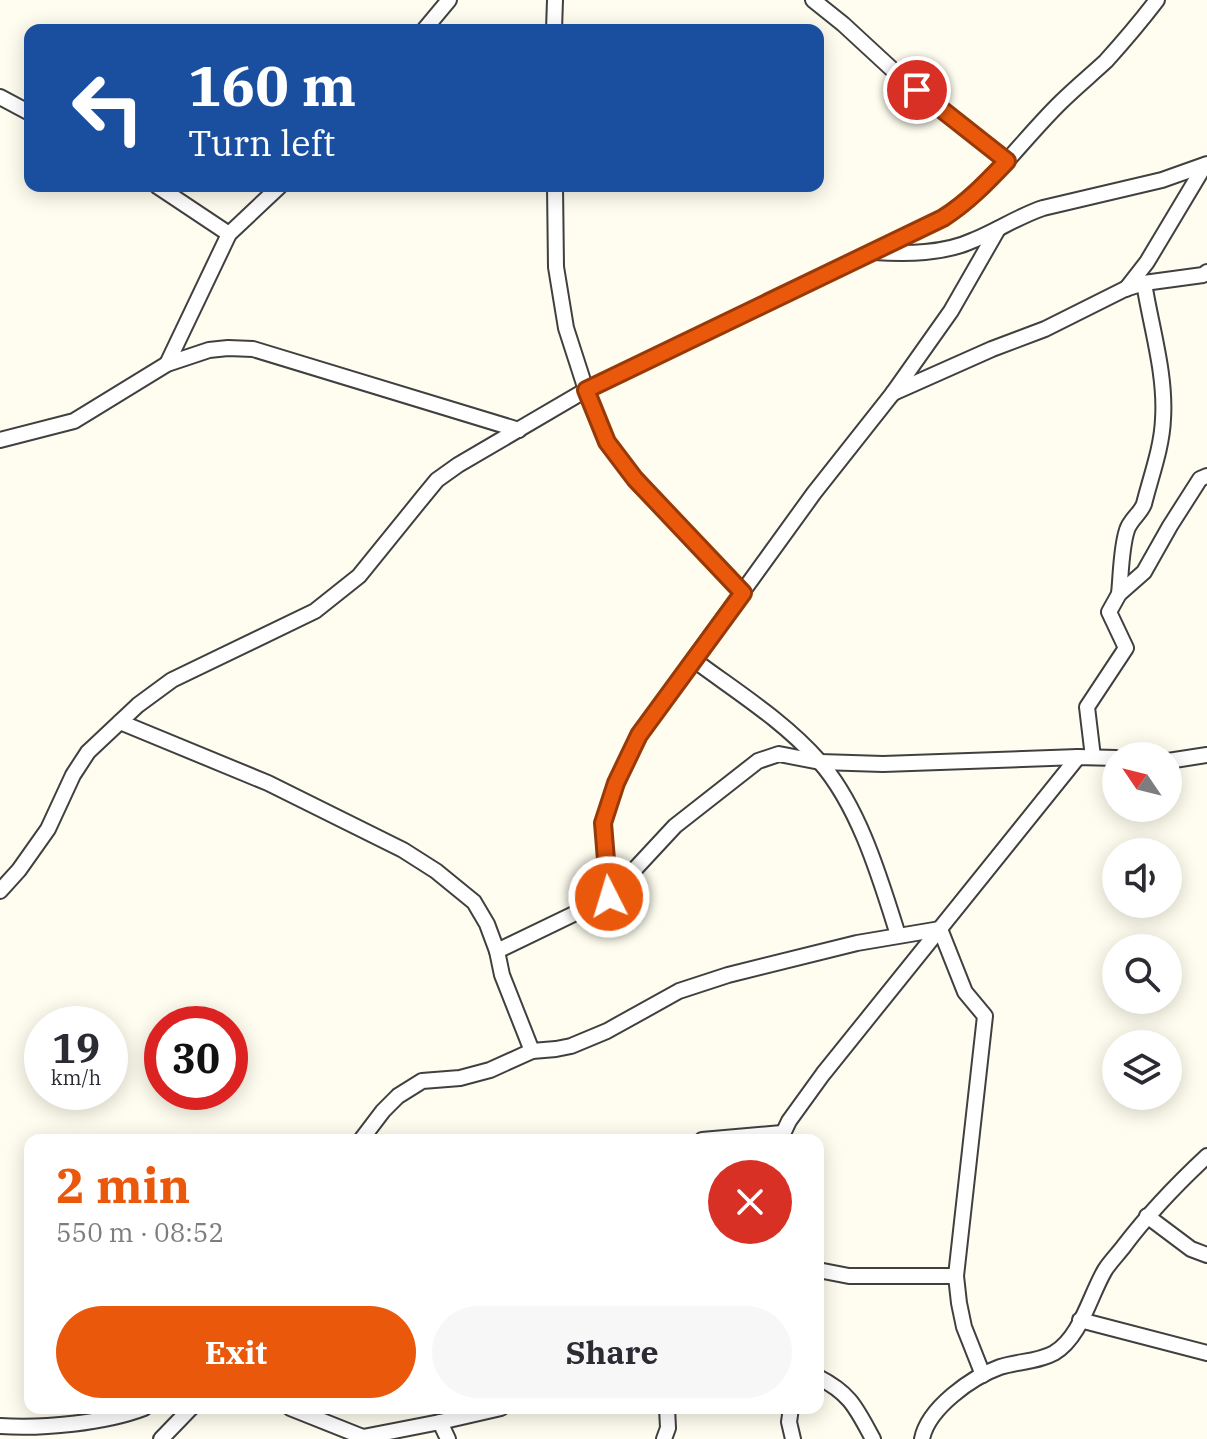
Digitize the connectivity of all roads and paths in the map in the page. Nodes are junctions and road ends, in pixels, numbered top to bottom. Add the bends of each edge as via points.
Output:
1 (449, 0) edge
2 (555, 0) edge
3 (813, 0) edge
4 (1155, 1) edge
5 (429, 24) edge
6 (554, 24) edge
7 (0, 97) edge
8 (24, 110) edge
9 (1007, 161) junction
10 (1206, 164) edge
11 (166, 192) edge
12 (274, 192) edge
13 (555, 192) edge
14 (998, 229) junction
15 (229, 234) junction
16 (871, 252) junction
17 (1206, 276) edge
18 (1144, 283) junction
19 (1125, 289) junction
20 (167, 364) junction
21 (586, 390) junction
22 (893, 393) junction
23 (519, 430) junction
24 (0, 440) edge
25 (1207, 476) edge
26 (743, 593) junction
27 (1119, 594) junction
28 (694, 660) junction
29 (120, 722) junction
30 (1207, 755) edge
31 (1086, 757) junction
32 (1102, 758) edge
33 (1182, 759) edge
34 (820, 762) junction
35 (0, 891) edge
36 (609, 897) junction
37 (940, 929) junction
38 (898, 935) junction
39 (497, 951) junction
40 (532, 1051) junction
41 (366, 1134) edge
42 (783, 1134) edge
43 (1207, 1156) edge
44 (1147, 1216) junction
45 (1207, 1255) edge
46 (824, 1271) edge
47 (956, 1276) junction
48 (1080, 1320) junction
49 (1207, 1353) edge
50 (983, 1375) junction
51 (824, 1380) edge
52 (118, 1414) edge
53 (185, 1414) edge
54 (305, 1414) edge
55 (475, 1414) edge
56 (667, 1414) edge
57 (790, 1414) edge
58 (440, 1422) junction
59 (0, 1426) edge
60 (927, 1436) edge
61 (161, 1439) edge
62 (448, 1439) edge
63 (664, 1439) edge
64 (793, 1439) edge
65 (873, 1439) edge

1 - 5 street
2 - 6 street
3 - 9 street
4 - 9 street via 1138,26
7 - 8 street
9 - 16 street via 959,208
10 - 14 street via 1043,208
10 - 19 street
11 - 15 street
12 - 15 street
13 - 21 street via 556,267 566,328
14 - 16 street via 946,249
14 - 22 street via 951,311
15 - 20 street
16 - 21 street
17 - 18 street
18 - 19 street
18 - 27 street via 1163,415 1144,504 1126,533
19 - 22 street
20 - 23 street via 209,350 253,349
20 - 24 street via 74,421
21 - 23 street
21 - 26 street via 607,442 635,479
22 - 26 street
23 - 29 street via 437,480 359,576 315,611 172,680
25 - 27 street via 1200,479 1144,572
26 - 28 street
27 - 31 street via 1109,612 1126,648 1087,707
28 - 34 street via 778,721
28 - 36 street via 639,735 616,783 603,823
29 - 35 street via 88,752 48,829
29 - 39 street via 268,783 403,850 474,902
30 - 33 street
31 - 32 street
31 - 34 street
31 - 37 street
34 - 36 street via 779,754 758,761 675,826
34 - 38 street via 846,800
36 - 39 street
37 - 38 street
37 - 42 street via 823,1074
37 - 47 street via 965,992 985,1016
38 - 40 street via 716,979 679,991 571,1046
39 - 40 street
40 - 41 street via 490,1070 422,1081 398,1096
43 - 44 street
44 - 45 street
44 - 48 street via 1105,1270
46 - 47 street
47 - 50 street via 964,1327
48 - 49 street
48 - 50 street via 1053,1353
50 - 60 street via 936,1411
51 - 65 street via 849,1397
52 - 59 street via 84,1422
53 - 61 street
54 - 58 street via 363,1437
55 - 58 street
56 - 63 street
57 - 64 street
58 - 62 street

